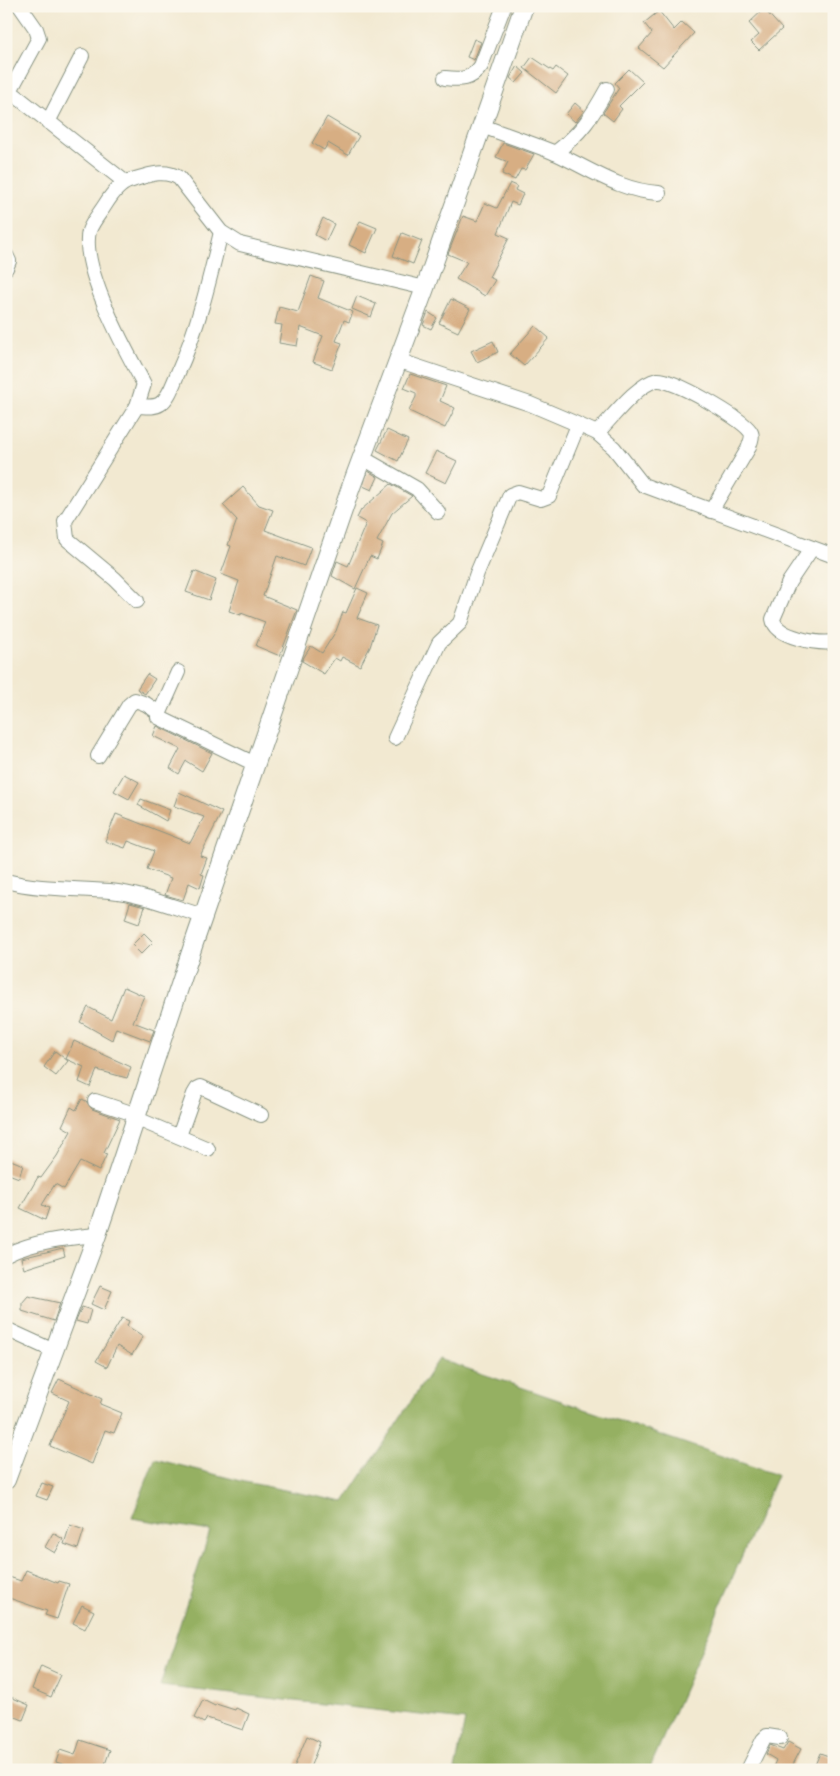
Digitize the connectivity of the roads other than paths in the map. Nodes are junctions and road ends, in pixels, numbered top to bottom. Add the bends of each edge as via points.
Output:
1 (20, 6) edge
2 (504, 6) edge
3 (524, 6) edge
4 (82, 56) dead end
5 (445, 78) dead end
6 (8, 89) edge
7 (607, 89) dead end
8 (48, 122) junction
9 (482, 126) junction
10 (555, 153) junction
11 (125, 182) junction
12 (659, 193) dead end
13 (221, 232) junction
14 (6, 255) edge
15 (6, 268) edge
16 (425, 288) junction
17 (397, 360) junction
18 (137, 406) junction
19 (578, 425) junction
20 (597, 433) junction
21 (362, 457) junction
22 (711, 511) junction
23 (438, 512) dead end
24 (812, 548) junction
25 (834, 556) edge
26 (137, 601) dead end
27 (834, 642) edge
28 (178, 672) dead end
29 (158, 712) junction
30 (395, 738) dead end
31 (98, 756) dead end
32 (255, 764) junction
33 (6, 881) edge
34 (203, 916) junction
35 (95, 1101) dead end
36 (262, 1115) dead end
37 (136, 1116) junction
38 (179, 1136) junction
39 (208, 1148) dead end
40 (97, 1235) junction
41 (6, 1254) edge
42 (6, 1329) edge
43 (54, 1351) junction
44 (6, 1480) edge
45 (780, 1738) dead end
46 (748, 1770) edge

1 - 6 street via 39,38
2 - 5 street via 475,74 460,80
3 - 9 main road
4 - 8 street
6 - 8 street
7 - 10 street via 587,125
8 - 11 street
9 - 10 street
9 - 16 main road
10 - 12 street via 617,184
11 - 13 street via 171,173 179,178
11 - 18 street via 94,221 88,243 104,303 144,384
13 - 16 street via 240,244
13 - 18 street via 193,339 170,392 161,404
14 - 15 street via 9,261
16 - 17 main road
17 - 19 street via 530,404
17 - 21 main road
18 - 26 street via 65,521 67,539 116,579
19 - 20 street
19 - 30 street via 549,496 541,499 518,492 510,495 460,623 439,643
20 - 22 street via 614,448 643,485
20 - 22 street via 642,387 656,380 665,380 697,395 743,423 752,438
21 - 23 street via 418,489
21 - 32 main road
22 - 24 street
24 - 25 street
24 - 27 street via 789,582 773,619 774,624 778,630 791,636
28 - 29 street
29 - 31 street via 135,700 122,714
29 - 32 street via 158,717
32 - 34 main road
33 - 34 street via 51,888 111,891
34 - 37 main road
35 - 37 street
36 - 38 street via 201,1087 194,1094
37 - 38 street
37 - 40 main road
38 - 39 street
40 - 41 street via 62,1238
40 - 43 main road
42 - 43 street
43 - 44 main road
45 - 46 street via 767,1736 763,1740

